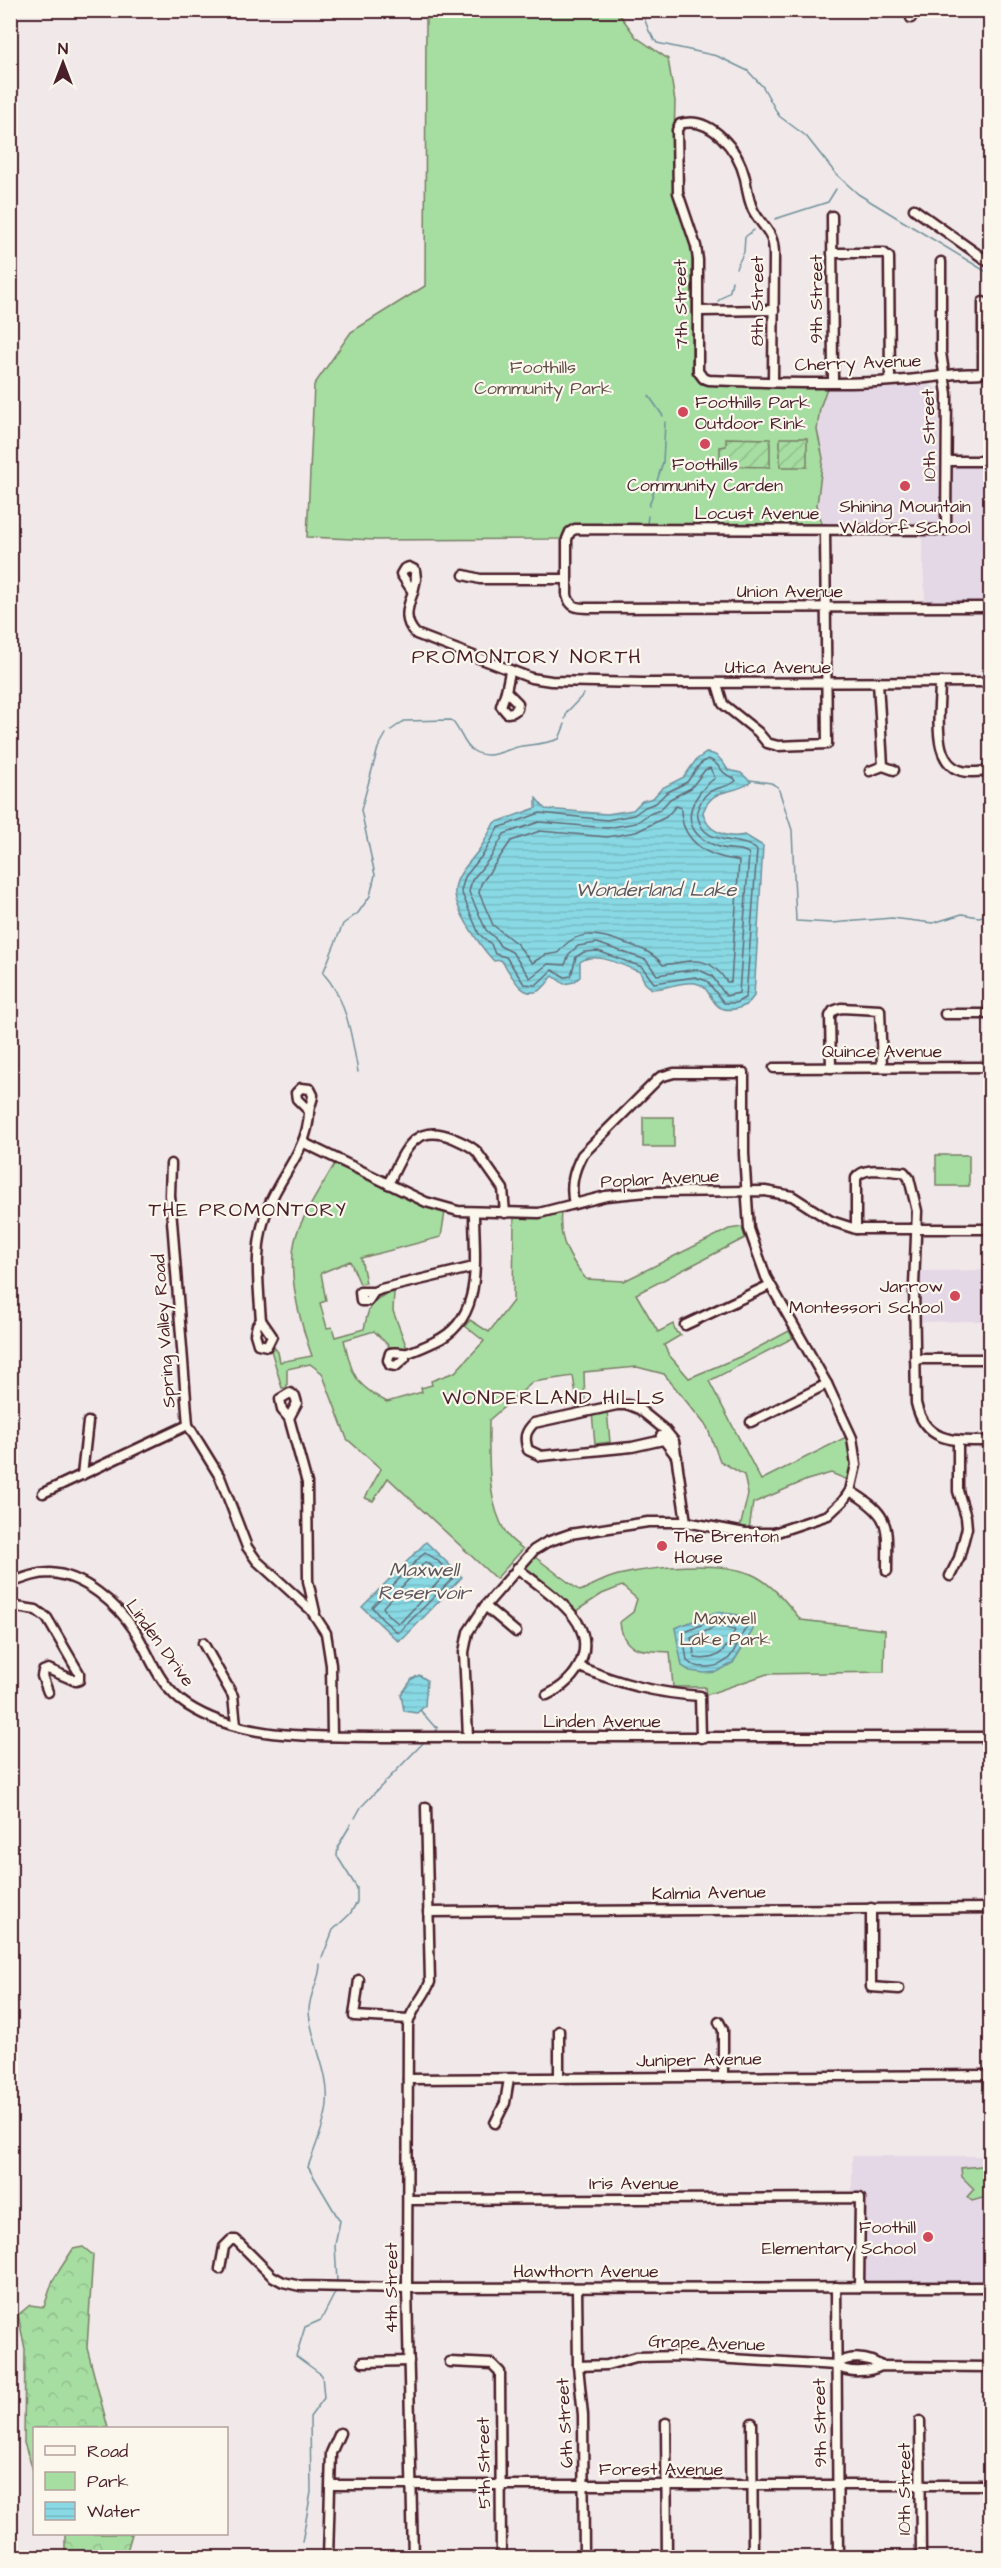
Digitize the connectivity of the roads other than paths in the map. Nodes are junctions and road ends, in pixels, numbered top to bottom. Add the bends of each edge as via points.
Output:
1 (680, 124) joint
2 (914, 209) dead end
3 (832, 216) dead end
4 (832, 253) junction
5 (940, 262) dead end
6 (990, 263) edge
7 (983, 302) dead end
8 (774, 310) junction
9 (699, 311) junction
10 (943, 376) junction
11 (702, 378) joint
12 (890, 380) junction
13 (773, 382) junction
14 (833, 382) junction
15 (947, 461) junction
16 (990, 461) edge
17 (825, 530) junction
18 (946, 530) joint
19 (464, 575) dead end
20 (566, 579) junction
21 (412, 592) dead end
22 (990, 607) edge
23 (825, 608) junction
24 (510, 672) junction
25 (878, 682) junction
26 (940, 682) junction
27 (990, 682) edge
28 (717, 684) junction
29 (826, 684) junction
30 (506, 691) dead end
31 (882, 766) junction
32 (990, 769) edge
33 (894, 770) dead end
34 (870, 771) dead end
35 (945, 1014) dead end
36 (990, 1014) edge
37 (882, 1067) junction
38 (990, 1067) edge
39 (774, 1068) dead end
40 (831, 1068) junction
41 (309, 1111) dead end
42 (304, 1143) junction
43 (171, 1164) dead end
44 (388, 1184) junction
45 (746, 1191) junction
46 (574, 1204) junction
47 (474, 1213) junction
48 (505, 1213) junction
49 (856, 1229) junction
50 (990, 1229) edge
51 (917, 1230) junction
52 (474, 1266) junction
53 (770, 1285) junction
54 (374, 1292) dead end
55 (261, 1320) dead end
56 (685, 1325) dead end
57 (405, 1354) dead end
58 (915, 1359) junction
59 (990, 1359) edge
60 (827, 1384) junction
61 (289, 1418) dead end
62 (88, 1422) dead end
63 (751, 1422) dead end
64 (188, 1425) junction
65 (660, 1426) junction
66 (663, 1440) junction
67 (958, 1440) junction
68 (990, 1441) edge
69 (677, 1457) junction
70 (82, 1475) junction
71 (850, 1491) junction
72 (43, 1493) dead end
73 (687, 1522) junction
74 (517, 1568) junction
75 (887, 1571) dead end
76 (950, 1576) dead end
77 (10, 1583) edge
78 (10, 1606) edge
79 (485, 1606) junction
80 (315, 1615) junction
81 (516, 1632) dead end
82 (203, 1643) dead end
83 (580, 1667) junction
84 (48, 1692) dead end
85 (547, 1695) dead end
86 (216, 1718) joint
87 (236, 1725) junction
88 (332, 1736) junction
89 (468, 1736) junction
90 (990, 1737) edge
91 (701, 1738) junction
92 (426, 1807) dead end
93 (871, 1908) junction
94 (990, 1908) edge
95 (428, 1912) junction
96 (359, 1980) dead end
97 (899, 1989) dead end
98 (409, 2019) junction
99 (719, 2022) dead end
100 (559, 2031) dead end
101 (990, 2075) edge
102 (723, 2076) junction
103 (559, 2078) junction
104 (408, 2079) junction
105 (508, 2079) junction
106 (495, 2123) dead end
107 (408, 2200) junction
108 (220, 2269) dead end
109 (836, 2287) junction
110 (859, 2287) junction
111 (990, 2287) edge
112 (407, 2288) junction
113 (576, 2288) junction
114 (409, 2361) junction
115 (363, 2362) dead end
116 (450, 2362) dead end
117 (836, 2365) junction
118 (578, 2366) junction
119 (990, 2367) edge
120 (920, 2421) dead end
121 (666, 2423) dead end
122 (752, 2423) dead end
123 (340, 2433) dead end
124 (412, 2485) junction
125 (667, 2485) junction
126 (920, 2485) junction
127 (990, 2485) edge
128 (331, 2486) junction
129 (501, 2486) junction
130 (584, 2486) junction
131 (752, 2486) junction
132 (837, 2486) junction
133 (328, 2558) edge
134 (413, 2558) edge
135 (501, 2558) edge
136 (584, 2558) edge
137 (667, 2558) edge
138 (753, 2558) edge
139 (838, 2558) edge
140 (921, 2558) edge

1 - 8 street, 8th Street via 701,123 722,137 737,157 753,211 772,235
1 - 9 street, 7th Street via 676,178 696,246
2 - 6 street
3 - 4 street, 9th Street
4 - 12 street via 887,254
4 - 14 street, 9th Street
5 - 10 street, 10th Street
7 - 10 street, Cherry Avenue via 983,371
8 - 9 street
8 - 13 street, 8th Street
9 - 11 street, 7th Street via 698,371
10 - 12 street, Cherry Avenue
10 - 15 street, 10th Street via 947,394
11 - 13 street, Cherry Avenue
12 - 14 street, Cherry Avenue
13 - 14 street, Cherry Avenue
15 - 16 street
15 - 18 street, 10th Street
17 - 18 street, Locust Avenue
17 - 20 street, Locust Avenue via 575,529 567,539
17 - 23 street
19 - 20 street via 480,579
20 - 23 street, Union Avenue via 571,604 576,608
21 - 24 street via 406,614 416,634
22 - 23 street, Union Avenue
23 - 29 street
24 - 28 street, Utica Avenue via 565,681
24 - 30 street
25 - 26 street, Utica Avenue
25 - 29 street, Utica Avenue
25 - 31 street
26 - 27 street, Utica Avenue
26 - 32 street via 940,749 946,762 964,772
28 - 29 street, Utica Avenue
28 - 29 street via 723,704 767,743 778,746 826,744
31 - 33 street
31 - 34 street
35 - 36 street
37 - 38 street, Quince Avenue
37 - 40 street, Quince Avenue
37 - 40 street via 880,1010 842,1008 831,1016
39 - 40 street, Quince Avenue
41 - 42 street
42 - 44 street, Poplar Avenue
42 - 55 street via 265,1214 257,1255
43 - 64 street, Spring Valley Road via 170,1195
44 - 47 street, Poplar Avenue via 442,1207
44 - 48 street via 413,1140 429,1132 441,1133 473,1147 503,1189
45 - 46 street, Poplar Avenue via 637,1193
45 - 46 street via 744,1073 674,1073 655,1080 582,1155 572,1184
45 - 49 street, Poplar Avenue via 781,1192 831,1221
45 - 53 street via 749,1229
46 - 48 street, Poplar Avenue via 539,1213
47 - 48 street, Poplar Avenue
47 - 52 street
49 - 51 street, Poplar Avenue
49 - 51 street via 856,1178 865,1171 904,1172 909,1178
50 - 51 street, Poplar Avenue
51 - 58 street
52 - 54 street
52 - 57 street via 471,1302 461,1321 446,1336
53 - 56 street
53 - 60 street
58 - 59 street
58 - 67 street via 918,1413 926,1426 943,1438
60 - 63 street
60 - 71 street via 852,1438 854,1480
61 - 80 street via 308,1490 308,1581
62 - 70 street
64 - 70 street
64 - 80 street, Spring Valley Road via 220,1477 247,1547
65 - 66 street
65 - 66 street via 639,1409 617,1405 534,1423 525,1437 528,1450 541,1456
65 - 69 street via 674,1441
66 - 69 street
67 - 68 street
67 - 76 street via 958,1491 967,1528
69 - 73 street
70 - 72 street
71 - 73 street via 828,1515 774,1533 745,1533
71 - 75 street via 872,1504 884,1520
73 - 74 street via 648,1522 558,1537 534,1550
74 - 79 street
74 - 83 street via 565,1608 579,1625 584,1648
77 - 86 street, Linden Drive via 49,1573 90,1588 127,1620 155,1670 174,1694 187,1705
78 - 84 street via 36,1610 47,1618 79,1673 76,1681 48,1669 43,1671
79 - 81 street
79 - 89 street via 465,1642
80 - 88 street, Spring Valley Road via 330,1647
82 - 87 street via 233,1696
83 - 85 street via 567,1684
83 - 91 street via 648,1691 700,1696
86 - 87 street, Linden Avenue
87 - 88 street, Linden Avenue via 279,1734
88 - 89 street, Linden Avenue
89 - 91 street, Linden Avenue
90 - 91 street, Linden Avenue
92 - 95 street
93 - 94 street, Kalmia Avenue
93 - 95 street, Kalmia Avenue
93 - 97 street via 871,1987
95 - 98 street via 430,1982
96 - 98 street via 354,2016
98 - 104 street, 4th Street
99 - 102 street via 723,2030
100 - 103 street
101 - 102 street, Juniper Avenue
102 - 103 street, Juniper Avenue
103 - 105 street, Juniper Avenue
104 - 105 street, Juniper Avenue
104 - 107 street, 4th Street
105 - 106 street via 505,2103
107 - 110 street, Iris Avenue via 860,2198
107 - 112 street, 4th Street
108 - 112 street, Hawthorn Avenue via 224,2247 236,2240 272,2276 291,2285
109 - 110 street, Hawthorn Avenue
109 - 113 street, Hawthorn Avenue
109 - 117 street, 9th Street
110 - 111 street, Hawthorn Avenue
112 - 113 street, Hawthorn Avenue
112 - 114 street, 4th Street
113 - 118 street, 6th Street
114 - 115 street
114 - 124 street, 4th Street
116 - 129 street, 5th Street via 492,2364 498,2368
117 - 118 street, Grape Avenue via 679,2356 636,2357 607,2365
117 - 119 street, Grape Avenue via 843,2359 853,2359 873,2360 881,2366
117 - 132 street, 9th Street
118 - 130 street, 6th Street
120 - 126 street, 10th Street
121 - 125 street
122 - 131 street
123 - 128 street via 331,2453
124 - 128 street, Forest Avenue
124 - 129 street, Forest Avenue
124 - 134 street, 4th Street
125 - 130 street, Forest Avenue
125 - 131 street, Forest Avenue
125 - 137 street
126 - 127 street, Forest Avenue
126 - 132 street, Forest Avenue
126 - 140 street, 10th Street
128 - 133 street
129 - 130 street, Forest Avenue
129 - 135 street, 5th Street
130 - 136 street, 6th Street
131 - 132 street, Forest Avenue
131 - 138 street
132 - 139 street, 9th Street

